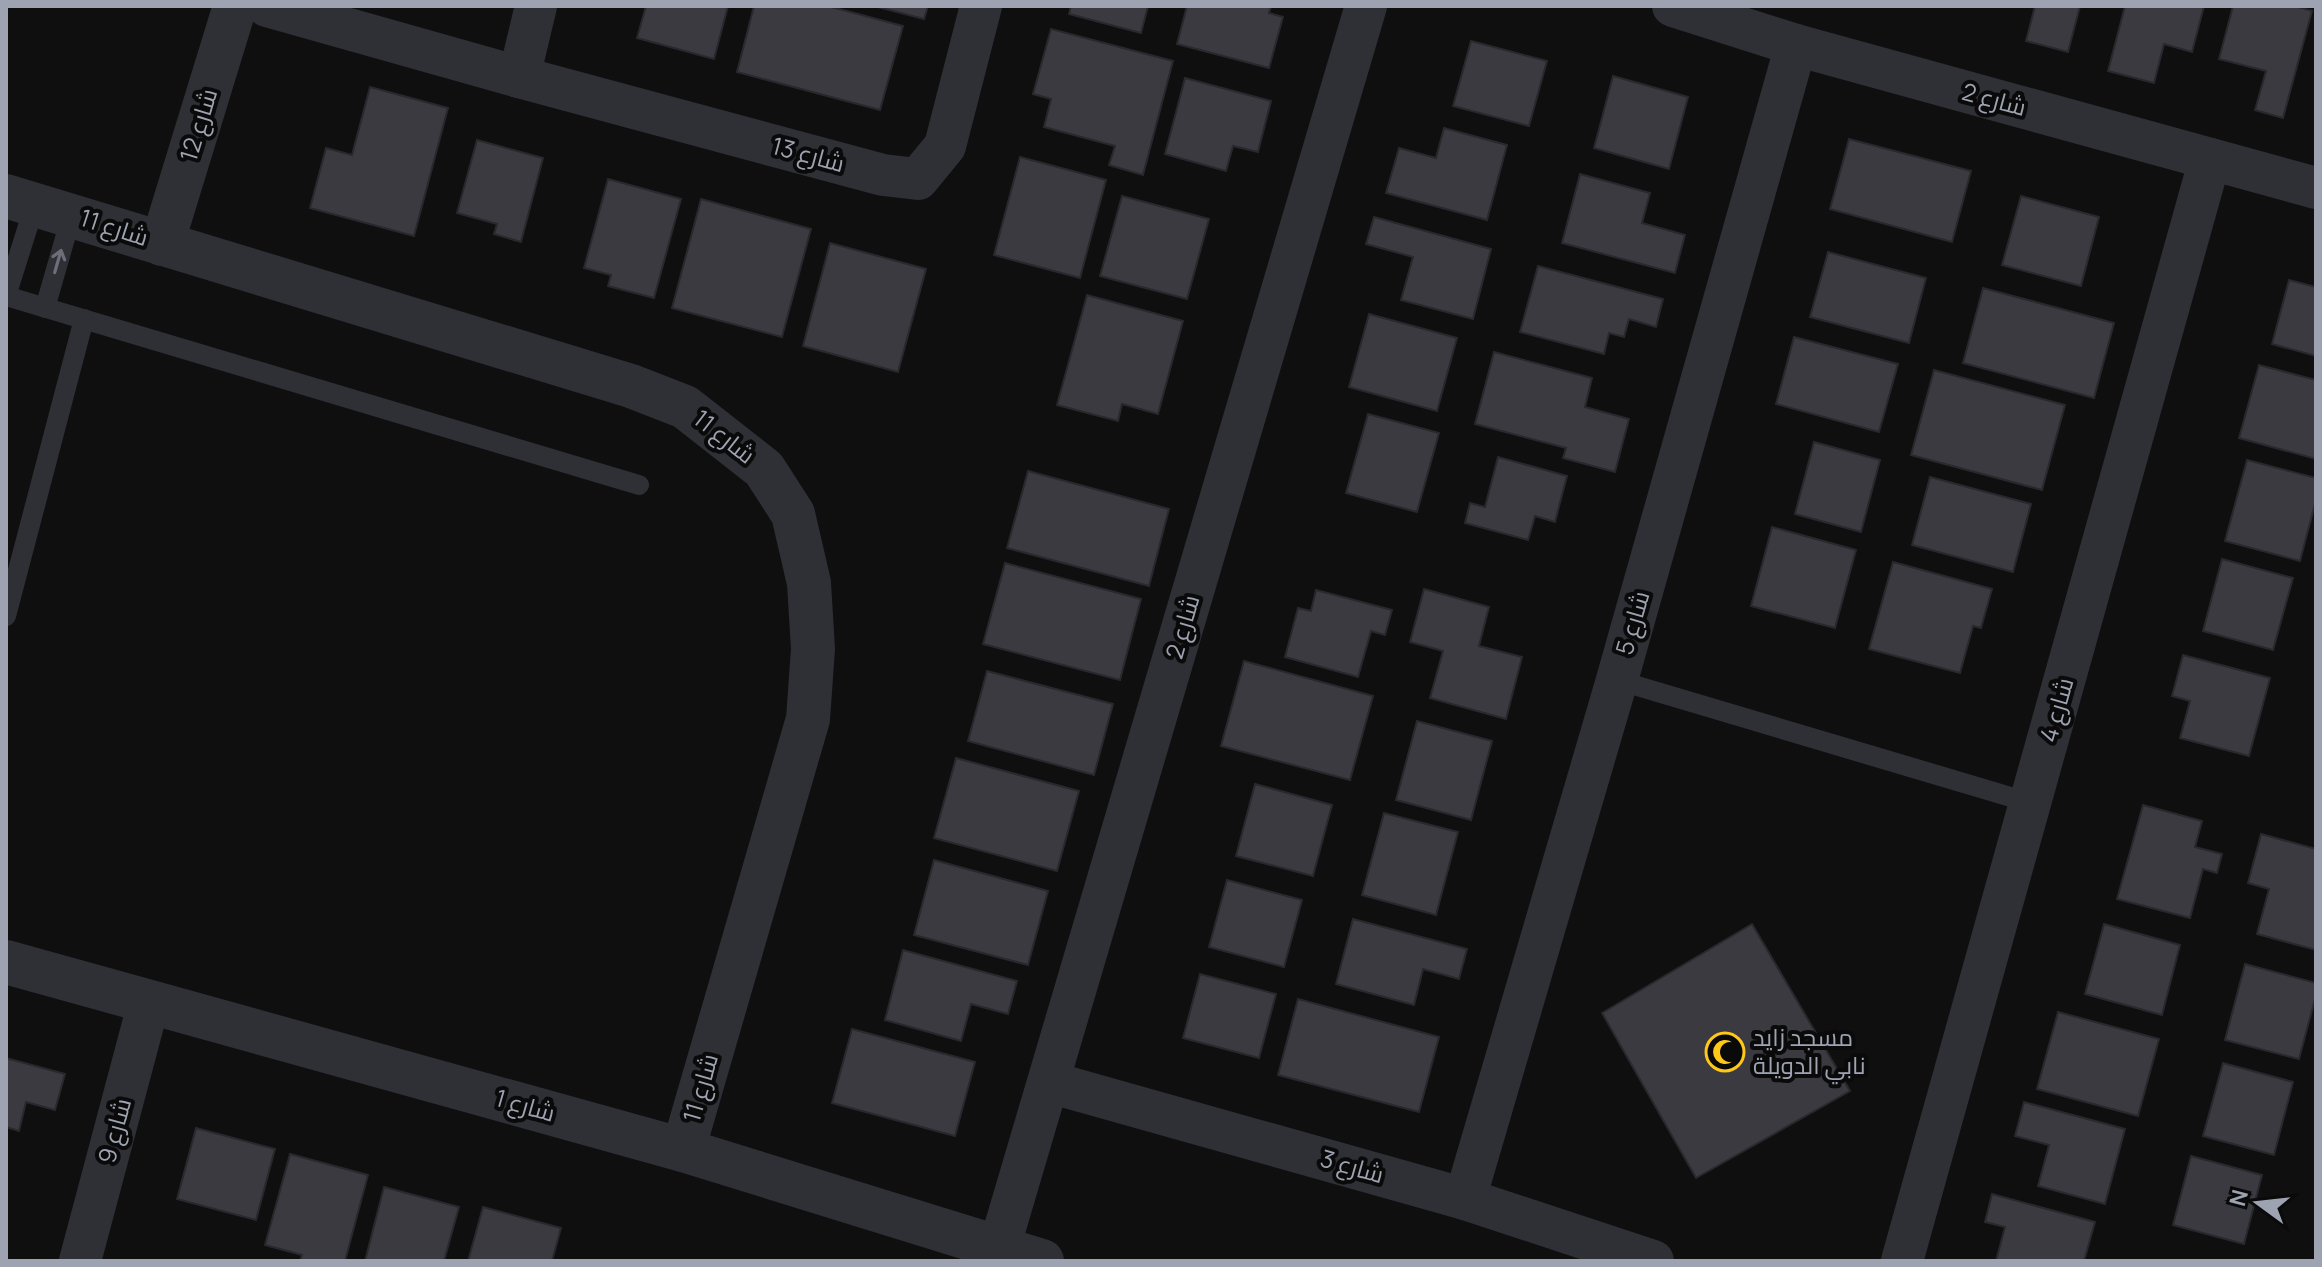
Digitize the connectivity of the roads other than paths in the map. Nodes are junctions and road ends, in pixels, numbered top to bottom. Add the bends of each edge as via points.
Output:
1 (235, 6) edge
2 (267, 6) edge
3 (536, 6) edge
4 (981, 6) edge
5 (1366, 6) edge
6 (1673, 6) edge
7 (1796, 45) junction
8 (519, 77) junction
9 (2210, 159) junction
10 (2316, 188) edge
11 (38, 205) edge
12 (162, 244) junction
13 (6, 296) edge
14 (45, 308) junction
15 (84, 319) junction
16 (639, 485) dead end
17 (6, 616) edge
18 (1617, 680) junction
19 (2031, 803) junction
20 (6, 962) edge
21 (149, 1002) junction
22 (1049, 1082) junction
23 (683, 1150) junction
24 (1465, 1199) junction
25 (999, 1248) junction
26 (80, 1261) edge
27 (1042, 1261) edge
28 (1653, 1261) edge
29 (1902, 1261) edge

1 - 12 street, شارع 12
2 - 8 street, شارع 13
3 - 8 street
4 - 8 street, شارع 13 via 945,146 918,179 883,175
5 - 22 street, شارع 2
6 - 7 street, شارع 2
7 - 9 street, شارع 2
7 - 18 street, شارع 5
9 - 10 street, شارع 2
9 - 19 street, شارع 4
11 - 12 street, شارع 11
11 - 13 lane
14 -> 11 lane
12 - 23 street, شارع 11 via 685,407 764,469 793,514 809,583 813,649 808,719
13 - 14 lane
14 - 15 lane
15 - 16 lane
15 - 17 lane
18 - 19 lane
18 - 24 street, شارع 5
19 - 29 street, شارع 4
20 - 21 street, شارع 1
21 - 23 street, شارع 1
21 - 26 street, شارع 9
22 - 24 street, شارع 3
22 - 25 street, شارع 2
23 - 25 street, شارع 1
24 - 28 street, شارع 3
25 - 27 street, شارع 1

